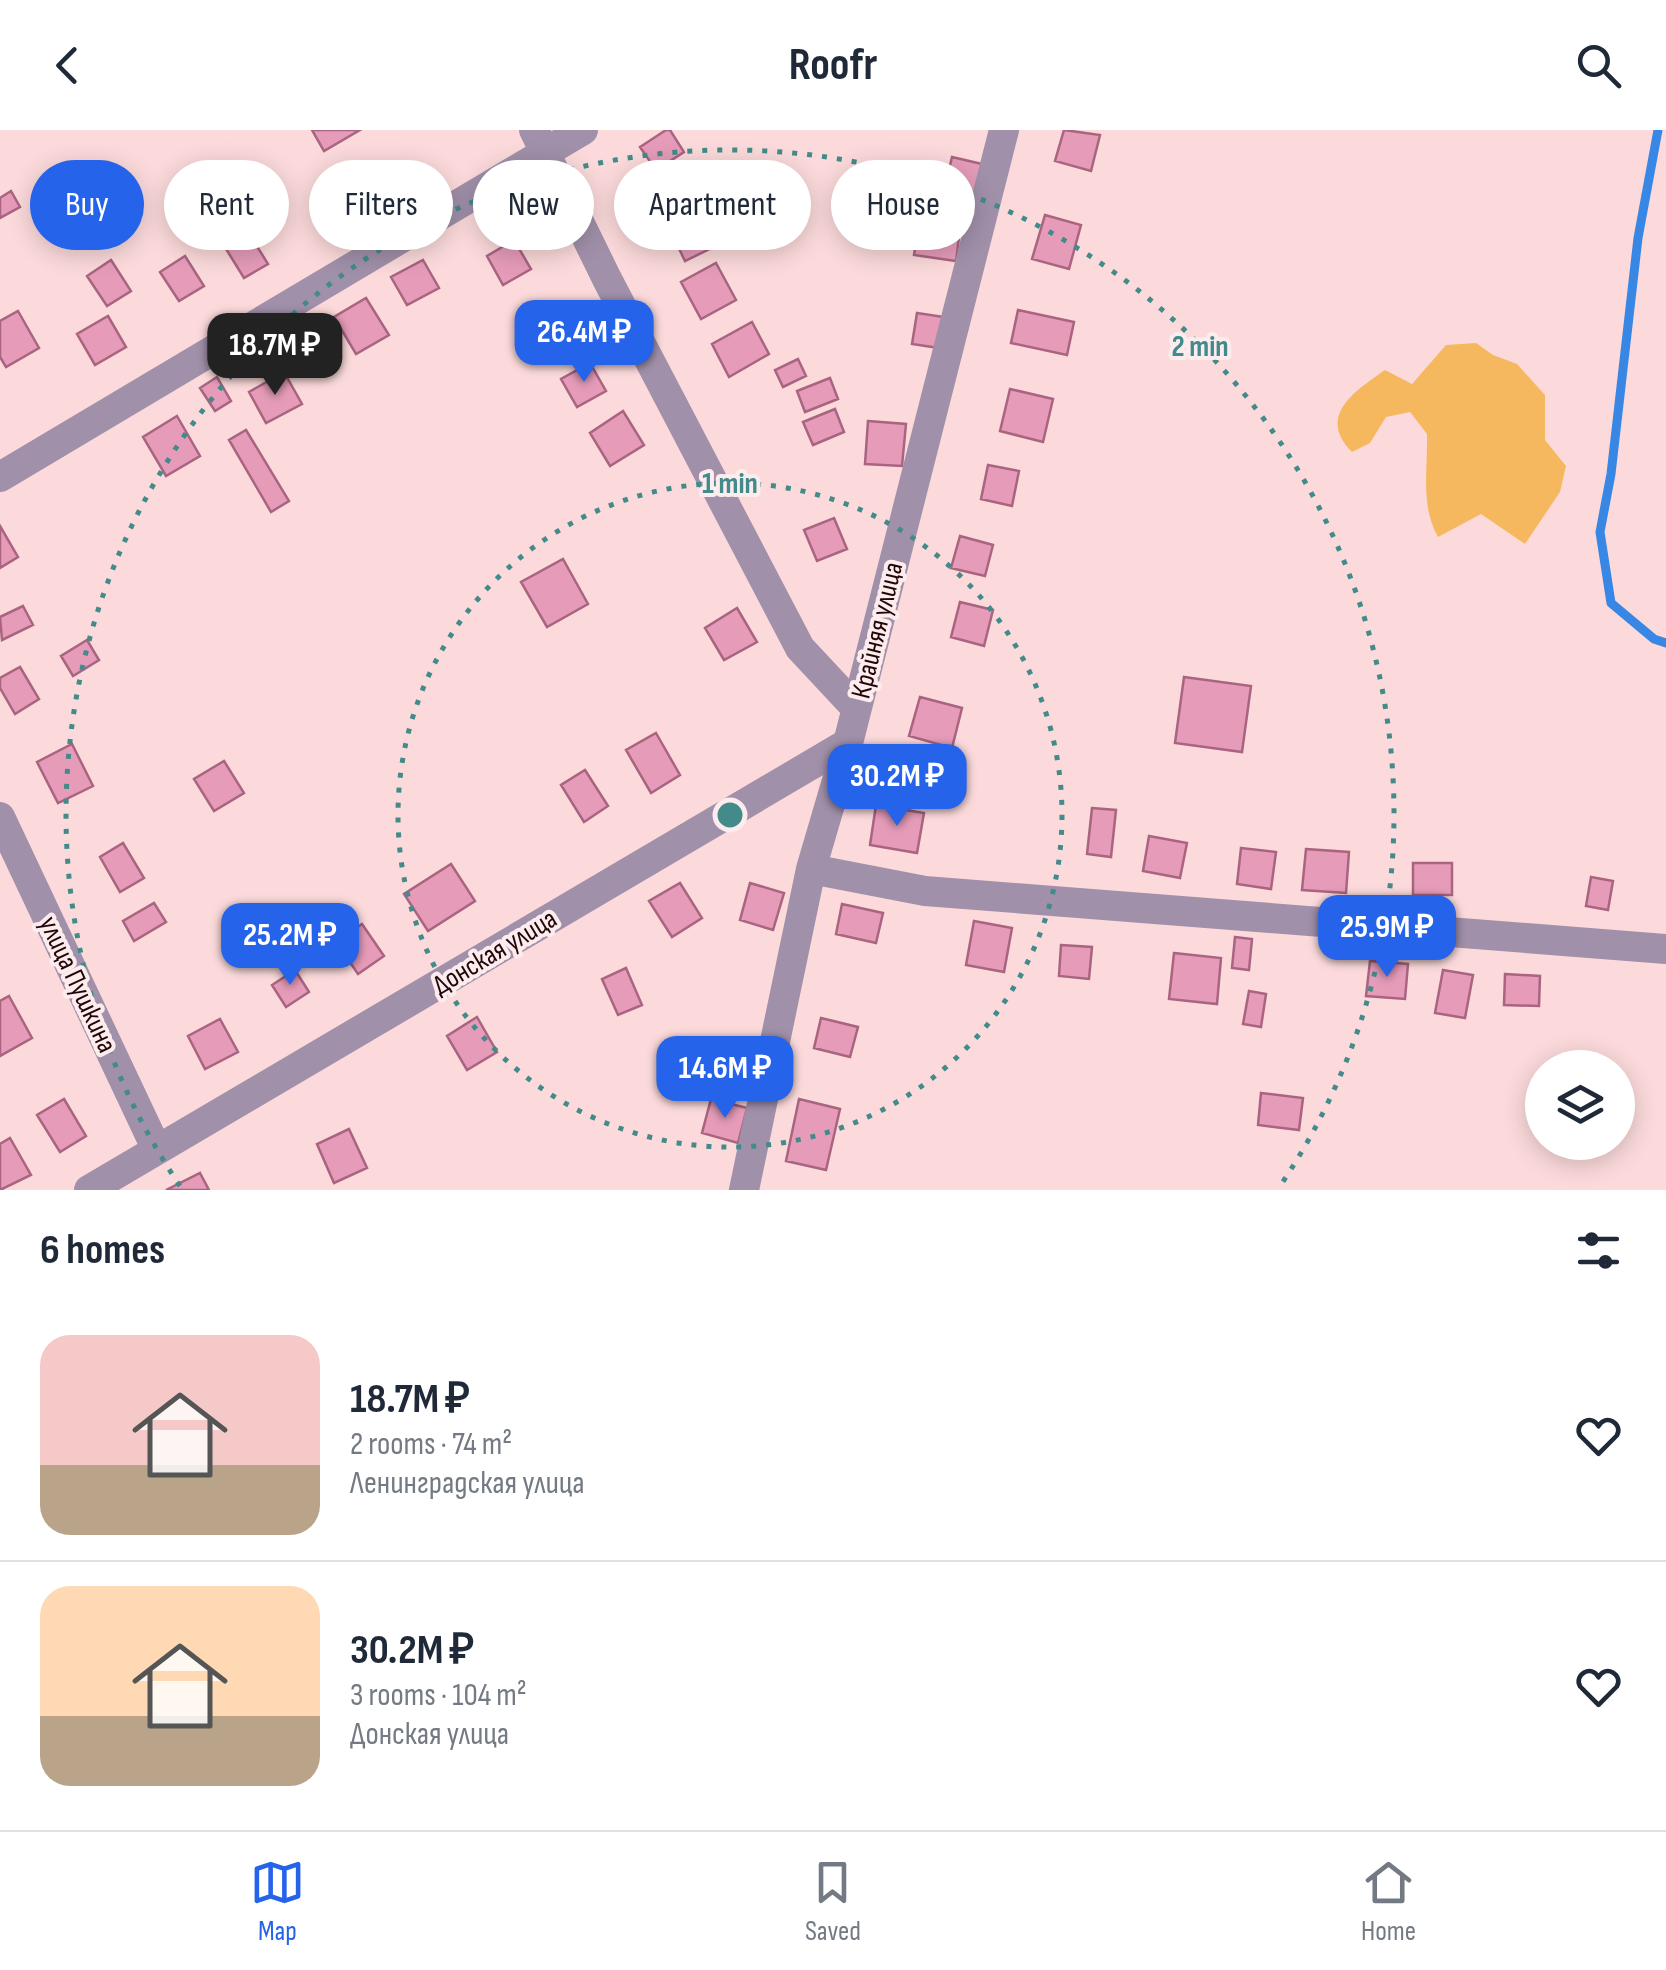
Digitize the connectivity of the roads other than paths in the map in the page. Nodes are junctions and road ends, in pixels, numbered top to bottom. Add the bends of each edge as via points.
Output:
1 (583, 130) edge
2 (1004, 130) edge
3 (540, 140) edge
4 (0, 478) edge
5 (856, 708) junction
6 (848, 743) junction
7 (0, 817) edge
8 (811, 869) junction
9 (1666, 949) edge
10 (157, 1150) junction
11 (88, 1190) edge
12 (744, 1190) edge

1 - 3 street
2 - 5 street, Крайняя улица
3 - 4 street
3 - 5 street via 800,648
5 - 6 street, Крайняя улица
6 - 8 street, Крайняя улица
6 - 10 street, Донская улица
7 - 10 street, улица Пушкина
8 - 9 street via 925,890
8 - 12 street, Крайняя улица
10 - 11 street, Донская улица

